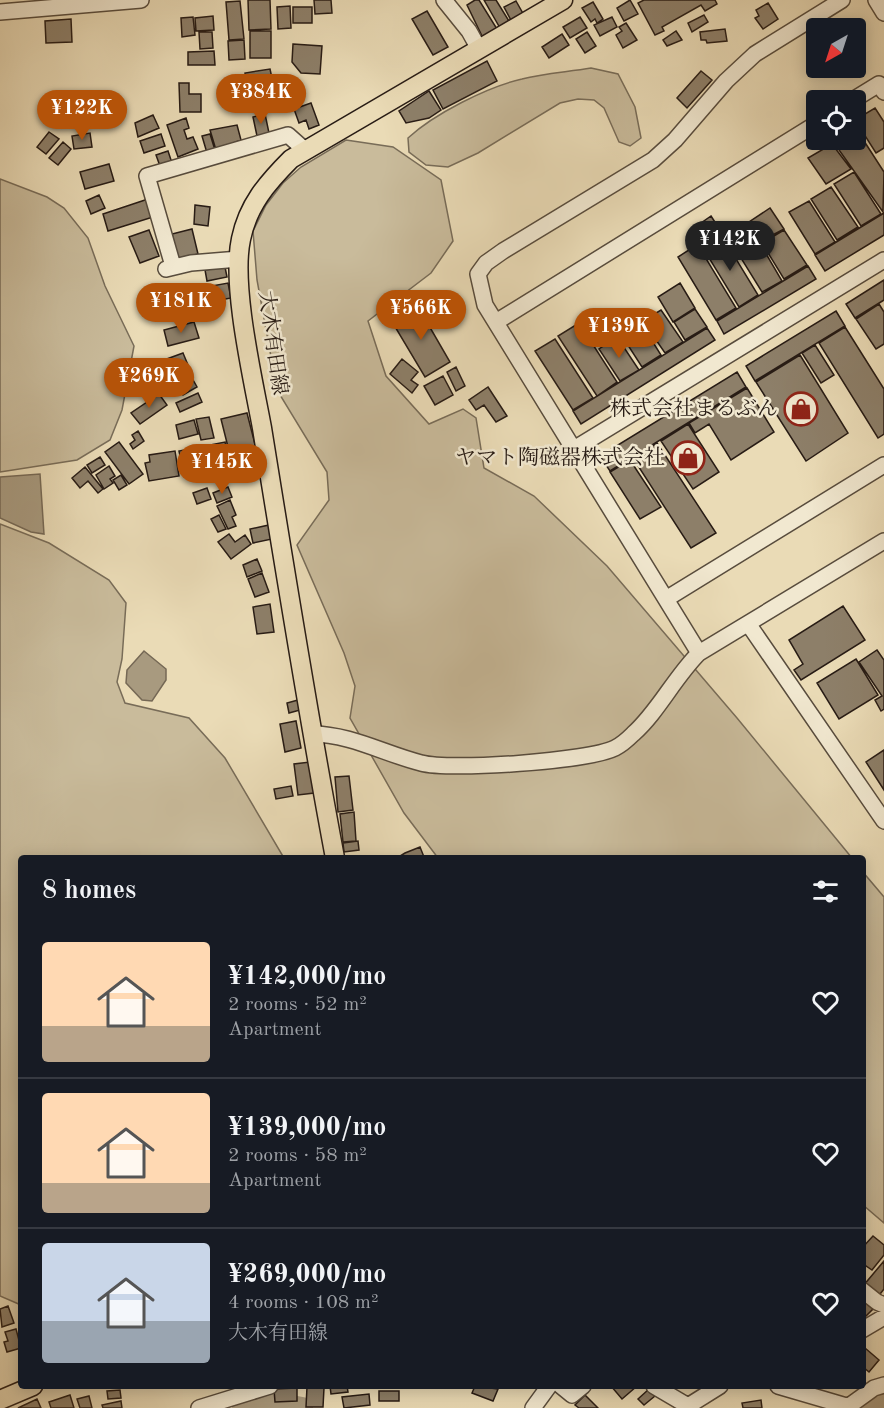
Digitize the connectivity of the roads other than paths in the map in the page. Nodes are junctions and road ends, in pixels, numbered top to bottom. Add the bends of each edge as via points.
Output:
1 (141, 0) edge
2 (444, 0) edge
3 (563, 0) edge
4 (842, 0) edge
5 (876, 0) edge
6 (0, 12) edge
7 (884, 13) edge
8 (479, 49) junction
9 (866, 92) edge
10 (884, 92) edge
11 (806, 130) edge
12 (306, 151) junction
13 (239, 259) junction
14 (884, 260) edge
15 (496, 322) junction
16 (574, 449) junction
17 (884, 465) edge
18 (884, 541) edge
19 (666, 599) junction
20 (749, 625) junction
21 (699, 653) junction
22 (312, 734) junction
23 (884, 821) edge
24 (334, 855) edge
25 (866, 1293) edge
26 (884, 1305) edge
27 (884, 1317) edge
28 (866, 1328) edge
29 (884, 1384) edge
30 (26, 1389) edge
31 (260, 1389) edge
32 (547, 1389) edge
33 (565, 1389) edge
34 (579, 1389) edge
35 (659, 1389) edge
36 (715, 1389) edge
37 (789, 1389) edge
38 (834, 1389) edge
39 (0, 1400) edge
40 (830, 1401) junction
41 (851, 1407) edge
42 (199, 1408) edge
43 (533, 1408) edge

1 - 6 street
2 - 8 street
3 - 8 main road, 大木有田線
4 - 15 street via 755,54 653,160 486,263 478,274 480,287
5 - 7 street
8 - 12 main road, 大木有田線
9 - 10 street via 879,84
11 - 15 street
12 - 13 main road, 大木有田線 via 291,159 258,196 241,238
12 - 13 street via 288,135 147,176 170,267
13 - 22 main road, 大木有田線 via 251,361
14 - 16 street
15 - 16 street
16 - 19 street
17 - 19 street
18 - 20 street
19 - 21 street
20 - 21 street
20 - 23 street
21 - 22 street via 633,734 615,748 586,756 444,766 423,764 329,734
22 - 24 main road, 大木有田線
25 - 26 street
27 - 28 street
29 - 41 street
30 - 39 main road
31 - 42 street
32 - 43 street
33 - 34 street via 572,1395
35 - 36 street via 688,1406
37 - 40 street
38 - 40 street
40 - 41 street

